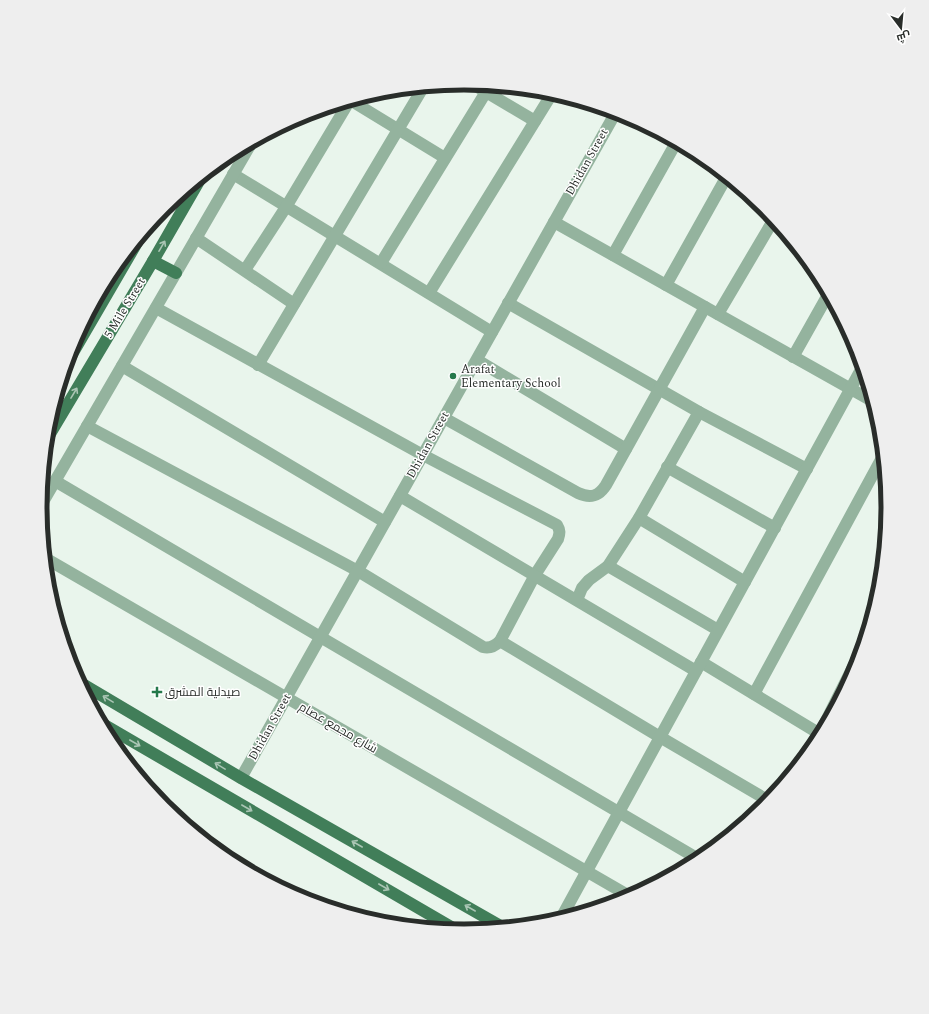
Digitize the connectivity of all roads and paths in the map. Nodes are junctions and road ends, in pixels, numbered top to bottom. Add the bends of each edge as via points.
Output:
1 (483, 90) edge
2 (421, 92) edge
3 (486, 92) junction
4 (548, 98) edge
5 (356, 104) edge
6 (346, 107) edge
7 (613, 117) edge
8 (535, 121) junction
9 (398, 130) junction
10 (674, 146) edge
11 (247, 151) edge
12 (445, 158) junction
13 (233, 174) junction
14 (724, 180) edge
15 (195, 188) edge
16 (286, 207) junction
17 (554, 222) junction
18 (771, 224) edge
19 (335, 236) junction
20 (196, 238) junction
21 (613, 255) junction
22 (153, 261) junction
23 (381, 264) junction
24 (245, 270) junction
25 (176, 273) junction
26 (666, 285) junction
27 (429, 292) junction
28 (826, 298) edge
29 (508, 303) junction
30 (294, 304) junction
31 (705, 307) junction
32 (156, 308) junction
33 (718, 314) junction
34 (492, 332) junction
35 (793, 357) junction
36 (476, 360) junction
37 (258, 365) junction
38 (122, 366) junction
39 (860, 372) edge
40 (851, 389) junction
41 (659, 390) junction
42 (868, 399) edge
43 (699, 412) junction
44 (444, 418) junction
45 (56, 420) edge
46 (87, 426) junction
47 (626, 449) junction
48 (423, 455) junction
49 (879, 463) edge
50 (667, 467) junction
51 (807, 469) junction
52 (56, 481) junction
53 (47, 495) edge
54 (400, 496) junction
55 (639, 518) junction
56 (385, 522) junction
57 (775, 528) junction
58 (51, 562) edge
59 (608, 566) junction
60 (358, 571) junction
61 (536, 575) junction
62 (745, 582) junction
63 (576, 600) junction
64 (718, 630) junction
65 (320, 637) junction
66 (500, 641) junction
67 (698, 667) junction
68 (88, 687) edge
69 (754, 694) junction
70 (286, 698) junction
71 (111, 729) edge
72 (816, 732) edge
73 (660, 737) junction
74 (241, 778) junction
75 (764, 798) edge
76 (619, 811) junction
77 (693, 856) edge
78 (587, 870) junction
79 (624, 893) edge
80 (564, 912) edge
81 (446, 924) edge
82 (496, 924) edge

1 - 3 street
2 - 9 street
3 - 8 street
3 - 12 street
4 - 8 street
5 - 9 street
6 - 16 street
7 - 17 street, Dhidan Street
8 - 27 street
9 - 12 street
9 - 19 street
10 - 21 street
11 - 13 street
12 - 23 street
13 - 16 street
13 - 20 street
14 - 26 street
22 -> 15 main road, 5 Mile Street
16 - 19 street
16 - 24 street
17 - 21 street
17 - 29 street, Dhidan Street
18 - 33 street
19 - 23 street
19 - 30 street
20 - 24 street
20 - 25 street
21 - 26 street
22 - 25 main road
45 -> 22 main road, 5 Mile Street
23 - 27 street
24 - 30 street
25 - 32 street
26 - 31 street
27 - 34 street
28 - 35 street
29 - 34 street, Dhidan Street
29 - 41 street
30 - 37 street
31 - 33 street
31 - 41 street
32 - 37 street
32 - 38 street
33 - 35 street
34 - 36 street, Dhidan Street
35 - 40 street
36 - 44 street, Dhidan Street
36 - 47 street
37 - 48 street
38 - 46 street
38 - 56 street
39 - 40 street
40 - 42 street
40 - 51 street
41 - 43 street
41 - 47 street
43 - 50 street
43 - 51 street
44 - 47 street via 586,497 602,492
44 - 48 street, Dhidan Street
46 - 52 street
46 - 60 street
48 - 54 street, Dhidan Street
48 - 61 street via 557,524 560,534
49 - 69 street
50 - 55 street
50 - 57 street
51 - 57 street
52 - 53 street
52 - 65 street
54 - 56 street, Dhidan Street
54 - 61 street
55 - 59 street
55 - 62 street
56 - 60 street, Dhidan Street
57 - 62 street
58 - 70 street, شارع مجمع عصام
59 - 63 street via 589,580
59 - 64 street
60 - 65 street, Dhidan Street
60 - 66 street via 483,647 492,647
61 - 63 street
61 - 66 street
62 - 64 street
63 - 67 street
64 - 67 street
65 - 70 street, Dhidan Street
65 - 76 street
66 - 73 street
67 - 69 street
67 - 73 street
74 -> 68 main road
69 - 72 street
70 - 74 street, Dhidan Street
70 - 78 street, شارع مجمع عصام
71 -> 81 main road
73 - 75 street
73 - 76 street
82 -> 74 main road
76 - 77 street
76 - 78 street
78 - 79 street, شارع مجمع عصام
78 - 80 street

